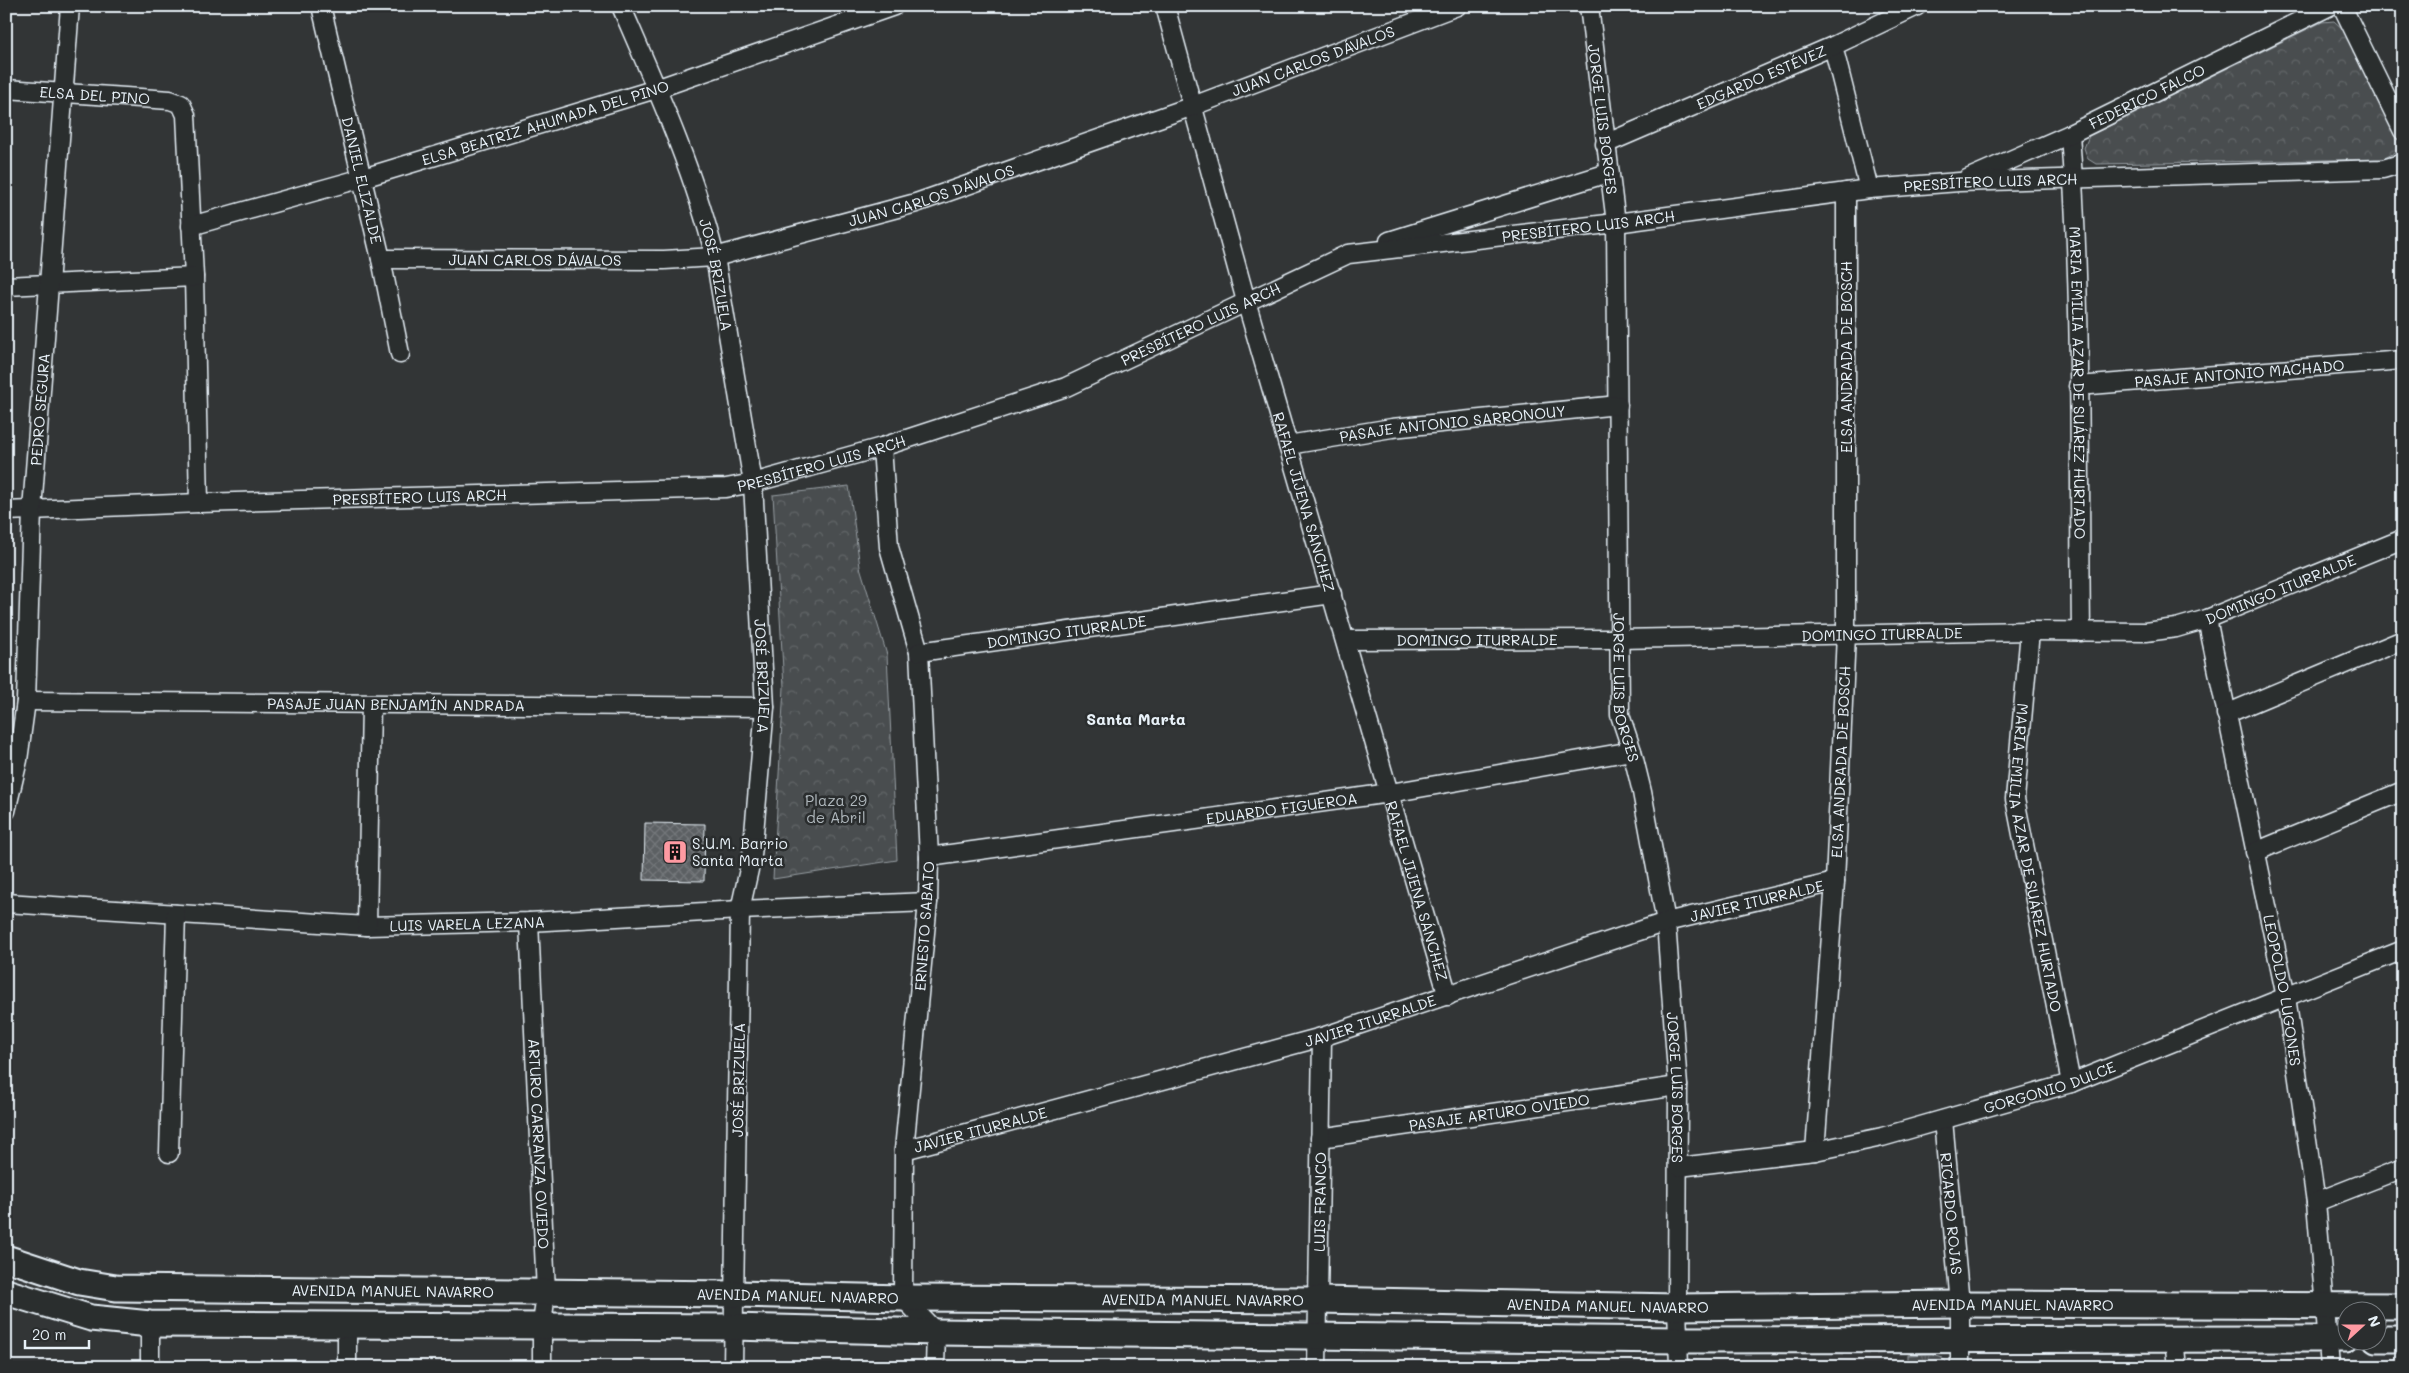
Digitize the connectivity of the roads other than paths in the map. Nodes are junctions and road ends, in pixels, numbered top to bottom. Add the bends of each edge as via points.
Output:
1 (70, 6) edge
2 (321, 6) edge
3 (621, 6) edge
4 (894, 6) edge
5 (1166, 6) edge
6 (1457, 6) edge
7 (1589, 6) edge
8 (1917, 6) edge
9 (2330, 6) edge
10 (2342, 6) edge
11 (1833, 46) junction
12 (6, 88) edge
13 (656, 89) junction
14 (62, 93) junction
15 (1193, 106) junction
16 (2403, 131) edge
17 (2070, 134) junction
18 (1605, 144) junction
19 (2403, 163) edge
20 (1608, 172) junction
21 (362, 178) junction
22 (2074, 180) junction
23 (1959, 182) junction
24 (1869, 189) junction
25 (1846, 192) junction
26 (1616, 223) junction
27 (191, 226) junction
28 (1348, 254) junction
29 (715, 257) junction
30 (381, 259) junction
31 (194, 277) junction
32 (48, 283) junction
33 (6, 286) edge
34 (1246, 301) junction
35 (400, 354) dead end
36 (2403, 360) edge
37 (2078, 386) junction
38 (1618, 405) junction
39 (1288, 445) junction
40 (882, 447) junction
41 (753, 483) junction
42 (199, 503) junction
43 (32, 510) junction
44 (6, 511) edge
45 (2403, 539) edge
46 (1332, 594) junction
47 (2207, 619) junction
48 (2030, 632) junction
49 (2081, 632) junction
50 (1846, 634) junction
51 (1619, 639) junction
52 (1346, 640) junction
53 (2403, 640) edge
54 (919, 652) junction
55 (26, 701) junction
56 (371, 704) junction
57 (765, 707) junction
58 (2226, 714) junction
59 (1632, 750) junction
60 (12, 760) edge
61 (2403, 791) edge
62 (1390, 793) junction
63 (6, 811) edge
64 (2255, 852) junction
65 (929, 858) junction
66 (1834, 882) junction
67 (928, 902) junction
68 (6, 903) edge
69 (740, 910) junction
70 (176, 914) junction
71 (529, 922) junction
72 (1666, 922) junction
73 (367, 926) junction
74 (2403, 950) edge
75 (1448, 996) junction
76 (2286, 997) junction
77 (1322, 1037) junction
78 (2071, 1083) junction
79 (1678, 1086) junction
80 (1943, 1120) junction
81 (1320, 1138) junction
82 (904, 1150) junction
83 (1815, 1151) junction
84 (169, 1152) dead end
85 (1679, 1167) junction
86 (2403, 1168) edge
87 (2316, 1202) junction
88 (6, 1258) edge
89 (6, 1292) edge
90 (546, 1292) junction
91 (734, 1294) junction
92 (903, 1298) junction
93 (1318, 1300) junction
94 (1960, 1304) junction
95 (2325, 1306) junction
96 (2403, 1306) edge
97 (1677, 1307) junction
98 (150, 1324) junction
99 (347, 1324) junction
100 (542, 1325) junction
101 (733, 1327) junction
102 (936, 1332) junction
103 (1317, 1336) junction
104 (2336, 1336) edge
105 (1960, 1339) junction
106 (2174, 1339) junction
107 (2336, 1339) edge
108 (2386, 1339) edge
109 (2403, 1339) edge
110 (1679, 1340) junction
111 (2336, 1343) edge
112 (150, 1367) edge
113 (347, 1367) edge
114 (542, 1367) edge
115 (733, 1367) edge
116 (936, 1367) edge
117 (1317, 1367) edge
118 (1679, 1367) edge
119 (1960, 1367) edge
120 (2177, 1367) edge
121 (2330, 1367) edge

1 - 14 street, PEDRO SEGURA
2 - 21 street, DANIEL ELIZALDE
3 - 13 street, JOSÉ BRIZUELA
4 - 13 street, ELSA BEATRIZ AHUMADA DEL PINO
5 - 15 street, RAFAEL JIJENA SÁNCHEZ
6 - 15 street, JUAN CARLOS DÁVALOS
7 - 18 street, JORGE LUIS BORGES
8 - 11 street, EDGARDO ESTÉVEZ
9 - 17 street, FEDERICO FALCO
10 - 16 street
11 - 18 street, EDGARDO ESTÉVEZ
11 - 24 street
12 - 14 street, ELSA DEL PINO
13 - 21 street, ELSA BEATRIZ AHUMADA DEL PINO
13 - 29 street, JOSÉ BRIZUELA via 706,221
14 - 27 street, ELSA DEL PINO via 170,100 181,104 186,114
14 - 32 street, PEDRO SEGURA
15 - 29 street, JUAN CARLOS DÁVALOS via 916,203
15 - 34 street, RAFAEL JIJENA SÁNCHEZ
17 - 22 street, MARIA EMILIA AZAR DE SUÁREZ HURTADO
17 - 23 street, FEDERICO FALCO
18 - 20 street, JORGE LUIS BORGES
19 - 22 street, PRESBÍTERO LUIS ARCH via 2383,169
20 - 26 street, JORGE LUIS BORGES
20 - 28 street
21 - 27 street, ELSA BEATRIZ AHUMADA DEL PINO
21 - 30 street, DANIEL ELIZALDE
22 - 23 street, PRESBÍTERO LUIS ARCH
22 - 37 street, MARIA EMILIA AZAR DE SUÁREZ HURTADO
23 - 24 street, PRESBÍTERO LUIS ARCH
24 - 25 street, PRESBÍTERO LUIS ARCH
25 - 26 street, PRESBÍTERO LUIS ARCH
25 - 50 street, ELSA ANDRADA DE BOSCH
26 - 28 street, PRESBÍTERO LUIS ARCH
26 - 38 street, JORGE LUIS BORGES
27 - 31 street
28 - 34 street, PRESBÍTERO LUIS ARCH
29 - 30 street, JUAN CARLOS DÁVALOS via 664,260
29 - 41 street, JOSÉ BRIZUELA
30 - 35 street, DANIEL ELIZALDE
31 - 32 street
31 - 42 street
32 - 33 street
32 - 43 street, PEDRO SEGURA
34 - 39 street, RAFAEL JIJENA SÁNCHEZ
34 - 40 street, PRESBÍTERO LUIS ARCH via 1066,387
36 - 37 street, PASAJE ANTONIO MACHADO
37 - 49 street, MARIA EMILIA AZAR DE SUÁREZ HURTADO
38 - 39 street, PASAJE ANTONIO SARRONOUY via 1392,428
38 - 51 street, JORGE LUIS BORGES
39 - 46 street, RAFAEL JIJENA SÁNCHEZ
40 - 41 street, PRESBÍTERO LUIS ARCH
40 - 54 street, ERNESTO SABATO via 889,547
41 - 42 street, PRESBÍTERO LUIS ARCH via 716,488
41 - 57 street, JOSÉ BRIZUELA
42 - 43 street, PRESBÍTERO LUIS ARCH
43 - 44 street, PRESBÍTERO LUIS ARCH
43 - 55 street, PEDRO SEGURA
45 - 47 street, DOMINGO ITURRALDE
46 - 52 street, RAFAEL JIJENA SÁNCHEZ
46 - 54 street, DOMINGO ITURRALDE
47 - 49 street, DOMINGO ITURRALDE via 2146,632
47 - 58 street, LEOPOLDO LUGONES
48 - 49 street, DOMINGO ITURRALDE
48 - 50 street, DOMINGO ITURRALDE
48 - 78 street, MARIA EMILIA AZAR DE SUÁREZ HURTADO via 2014,799
50 - 51 street, DOMINGO ITURRALDE
50 - 66 street, ELSA ANDRADA DE BOSCH
51 - 52 street, DOMINGO ITURRALDE
51 - 59 street, JORGE LUIS BORGES via 1620,716
52 - 62 street, RAFAEL JIJENA SÁNCHEZ
53 - 58 street
54 - 65 street, ERNESTO SABATO
55 - 56 street, PASAJE JUAN BENJAMÍN ANDRADA
55 - 60 street, PEDRO SEGURA
56 - 57 street, PASAJE JUAN BENJAMÍN ANDRADA
56 - 73 street
57 - 69 street, JOSÉ BRIZUELA via 752,856
58 - 64 street, LEOPOLDO LUGONES
59 - 62 street, EDUARDO FIGUEROA
59 - 72 street, JORGE LUIS BORGES
60 - 63 street, PEDRO SEGURA
61 - 64 street
62 - 65 street, EDUARDO FIGUEROA
62 - 75 street, RAFAEL JIJENA SÁNCHEZ
64 - 76 street, LEOPOLDO LUGONES
65 - 67 street, ERNESTO SABATO
66 - 72 street, JAVIER ITURRALDE
66 - 83 street, ELSA ANDRADA DE BOSCH
67 - 69 street, LUIS VARELA LEZANA
67 - 82 street, ERNESTO SABATO
68 - 70 street, LUIS VARELA LEZANA
69 - 71 street, LUIS VARELA LEZANA
69 - 91 street, JOSÉ BRIZUELA
70 - 73 street, LUIS VARELA LEZANA
70 - 84 street
71 - 73 street, LUIS VARELA LEZANA
71 - 90 street, ARTURO CARRANZA OVIEDO
72 - 75 street, JAVIER ITURRALDE
72 - 79 street, JORGE LUIS BORGES
74 - 76 street, GORGONIO DULCE
75 - 77 street, JAVIER ITURRALDE
76 - 78 street, GORGONIO DULCE
76 - 87 street, LEOPOLDO LUGONES
77 - 81 street, LUIS FRANCO
77 - 82 street, JAVIER ITURRALDE
78 - 80 street, GORGONIO DULCE
79 - 81 street, PASAJE ARTURO OVIEDO
79 - 85 street, JORGE LUIS BORGES
80 - 83 street, GORGONIO DULCE
80 - 94 street, RICARDO ROJAS
81 - 93 street, LUIS FRANCO
82 - 92 street, ERNESTO SABATO
83 - 85 street, GORGONIO DULCE
85 - 97 street, JORGE LUIS BORGES
86 - 87 street
87 - 95 street, LEOPOLDO LUGONES
88 - 90 main road, AVENIDA MANUEL NAVARRO via 79,1282 116,1288
89 - 98 main road via 91,1318
90 - 91 main road, AVENIDA MANUEL NAVARRO
90 - 100 street, ARTURO CARRANZA OVIEDO
91 - 92 main road, AVENIDA MANUEL NAVARRO
91 - 101 street, JOSÉ BRIZUELA
92 - 93 main road, AVENIDA MANUEL NAVARRO
92 - 102 street
93 - 97 main road, AVENIDA MANUEL NAVARRO
93 - 103 street, LUIS FRANCO
94 - 95 main road, AVENIDA MANUEL NAVARRO
94 - 97 main road, AVENIDA MANUEL NAVARRO
94 - 105 street, RICARDO ROJAS
95 - 96 main road, AVENIDA MANUEL NAVARRO
95 - 104 street, LEOPOLDO LUGONES
97 - 110 street, JORGE LUIS BORGES
98 - 99 main road
98 - 112 street
99 - 100 main road
99 - 113 street
100 - 101 main road
100 - 114 street, ARTURO CARRANZA OVIEDO
101 - 102 main road
101 - 115 street, JOSÉ BRIZUELA
102 - 103 main road
102 - 116 street
103 - 110 main road
103 - 117 street, LUIS FRANCO
105 - 106 main road
105 - 110 main road
105 - 119 street, RICARDO ROJAS
106 - 107 main road
106 - 120 street
108 - 109 main road
110 - 118 street, JORGE LUIS BORGES
111 - 121 street, LEOPOLDO LUGONES

